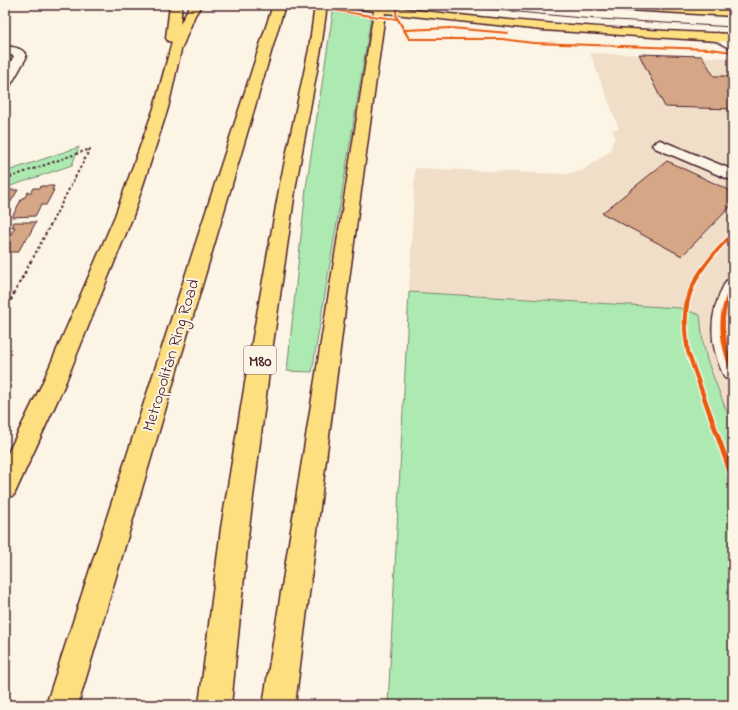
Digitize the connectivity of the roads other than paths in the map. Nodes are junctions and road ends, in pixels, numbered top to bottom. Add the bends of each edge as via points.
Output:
1 (176, 5) edge
2 (196, 5) edge
3 (352, 5) edge
4 (592, 5) edge
5 (278, 8) edge
6 (379, 10) edge
7 (320, 11) edge
8 (733, 13) edge
9 (377, 32) junction
10 (624, 32) junction
11 (718, 37) junction
12 (733, 38) edge
13 (733, 46) edge
14 (5, 50) edge
15 (5, 83) edge
16 (160, 108) junction
17 (660, 145) dead end
18 (733, 176) edge
19 (733, 286) edge
20 (733, 371) edge
21 (5, 486) edge
22 (62, 705) edge
23 (215, 705) edge
24 (279, 705) edge

1 - 16 highway
2 - 16 highway via 175,50
3 - 6 highway
4 - 8 highway
5 - 22 highway, Metropolitan Ring Road
6 - 9 highway
6 - 10 highway
7 - 23 highway, M80 via 288,184 258,373 235,528
9 - 10 highway via 401,26 450,24 525,31
9 - 24 highway
10 - 11 highway
11 - 12 highway
11 - 13 street
14 - 15 street via 14,51 20,58
16 - 21 highway via 120,223 53,386
17 - 18 street
19 - 20 street via 724,306 722,332

